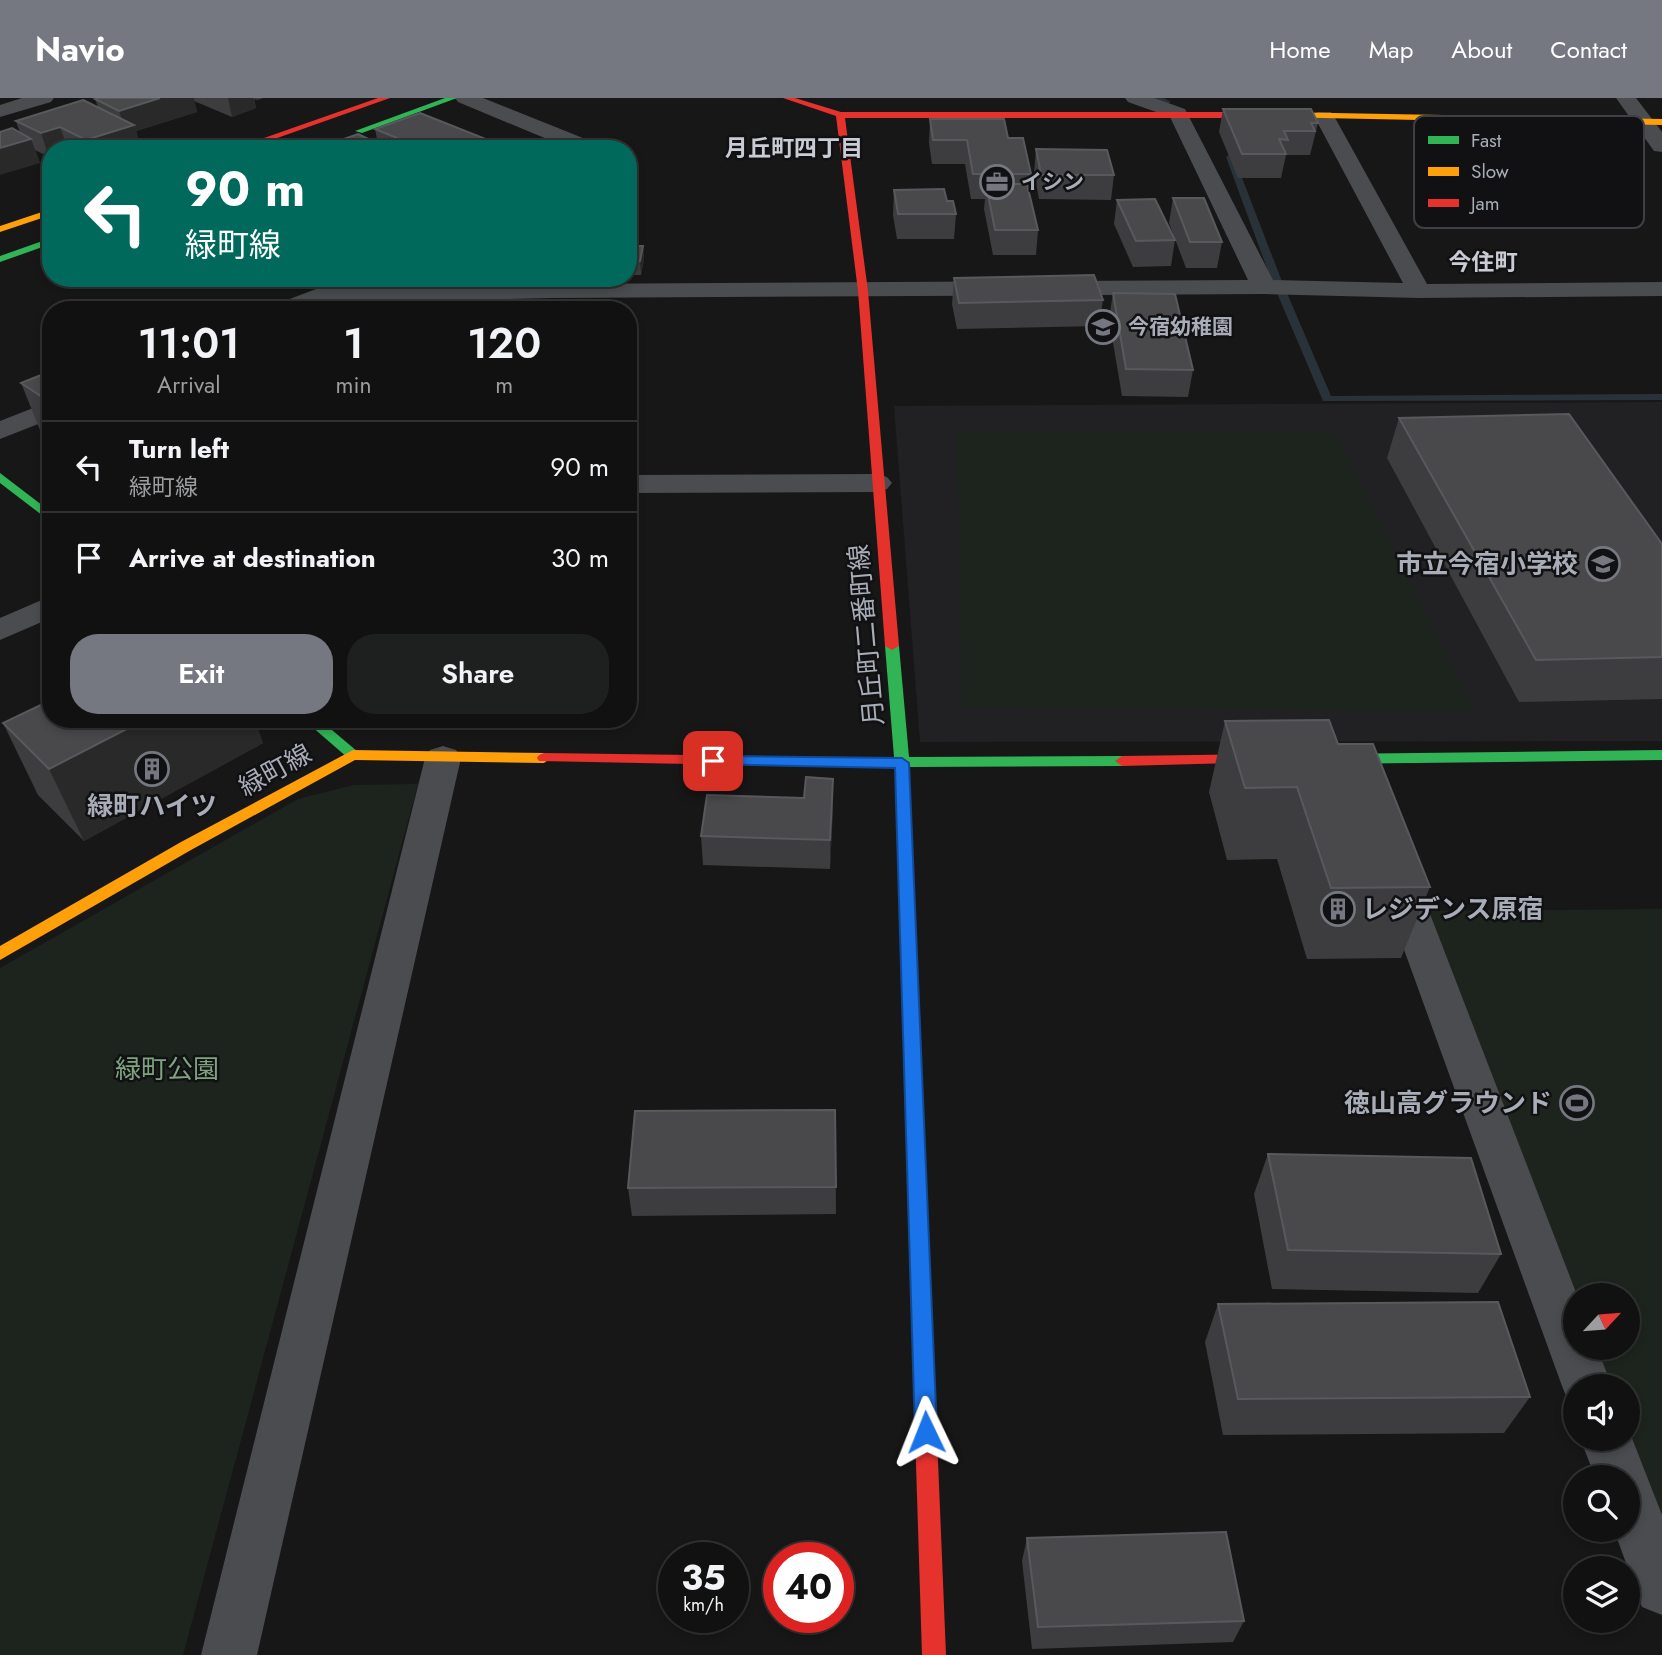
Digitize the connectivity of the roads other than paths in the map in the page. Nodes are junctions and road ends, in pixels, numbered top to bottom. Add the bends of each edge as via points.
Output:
1 (44, 98) edge
2 (386, 98) edge
3 (453, 98) edge
4 (466, 98) edge
5 (787, 98) edge
6 (1135, 98) edge
7 (1626, 98) edge
8 (1180, 108) edge
9 (0, 111) edge
10 (1214, 114) joint
11 (840, 115) junction
12 (1324, 116) junction
13 (1414, 118) edge
14 (1652, 122) edge
15 (349, 135) edge
16 (263, 140) edge
17 (568, 140) edge
18 (1662, 146) edge
19 (42, 215) edge
20 (0, 229) edge
21 (42, 244) edge
22 (0, 259) edge
23 (1265, 287) junction
24 (1662, 289) edge
25 (1419, 290) junction
26 (863, 291) junction
27 (551, 293) edge
28 (293, 301) edge
29 (42, 413) edge
30 (0, 430) edge
31 (0, 477) edge
32 (877, 483) junction
33 (637, 484) edge
34 (42, 511) edge
35 (42, 610) edge
36 (0, 630) edge
37 (321, 728) edge
38 (353, 755) junction
39 (1662, 755) edge
40 (443, 758) junction
41 (1284, 759) edge
42 (1332, 759) joint
43 (902, 763) junction
44 (1367, 798) edge
45 (1381, 837) edge
46 (0, 954) edge
47 (1582, 1374) edge
48 (1640, 1527) edge
49 (1662, 1587) edge
50 (229, 1655) edge
51 (934, 1655) edge

1 - 9 street
2 - 16 street
3 - 15 street
4 - 17 street
5 - 11 street
6 - 8 street
7 - 14 street
8 - 10 street
8 - 11 street
8 - 23 street
10 - 12 street
11 - 26 street, 月丘町二番町線
12 - 13 street
12 - 25 street
14 - 18 street
19 - 20 street
21 - 22 street
23 - 25 street
23 - 26 street
24 - 25 street
26 - 27 street
26 - 32 street, 月丘町二番町線
27 - 28 street via 306,290
29 - 30 street
31 - 34 street
32 - 33 street
32 - 43 street, 月丘町二番町線
35 - 36 street
37 - 38 street
38 - 40 street, 緑町線
38 - 46 street, 緑町線
39 - 42 street
40 - 43 street, 緑町線
40 - 50 street
41 - 43 street, 緑町線
42 - 44 street
43 - 51 street, 月丘町二番町線
45 - 47 street
48 - 49 street

